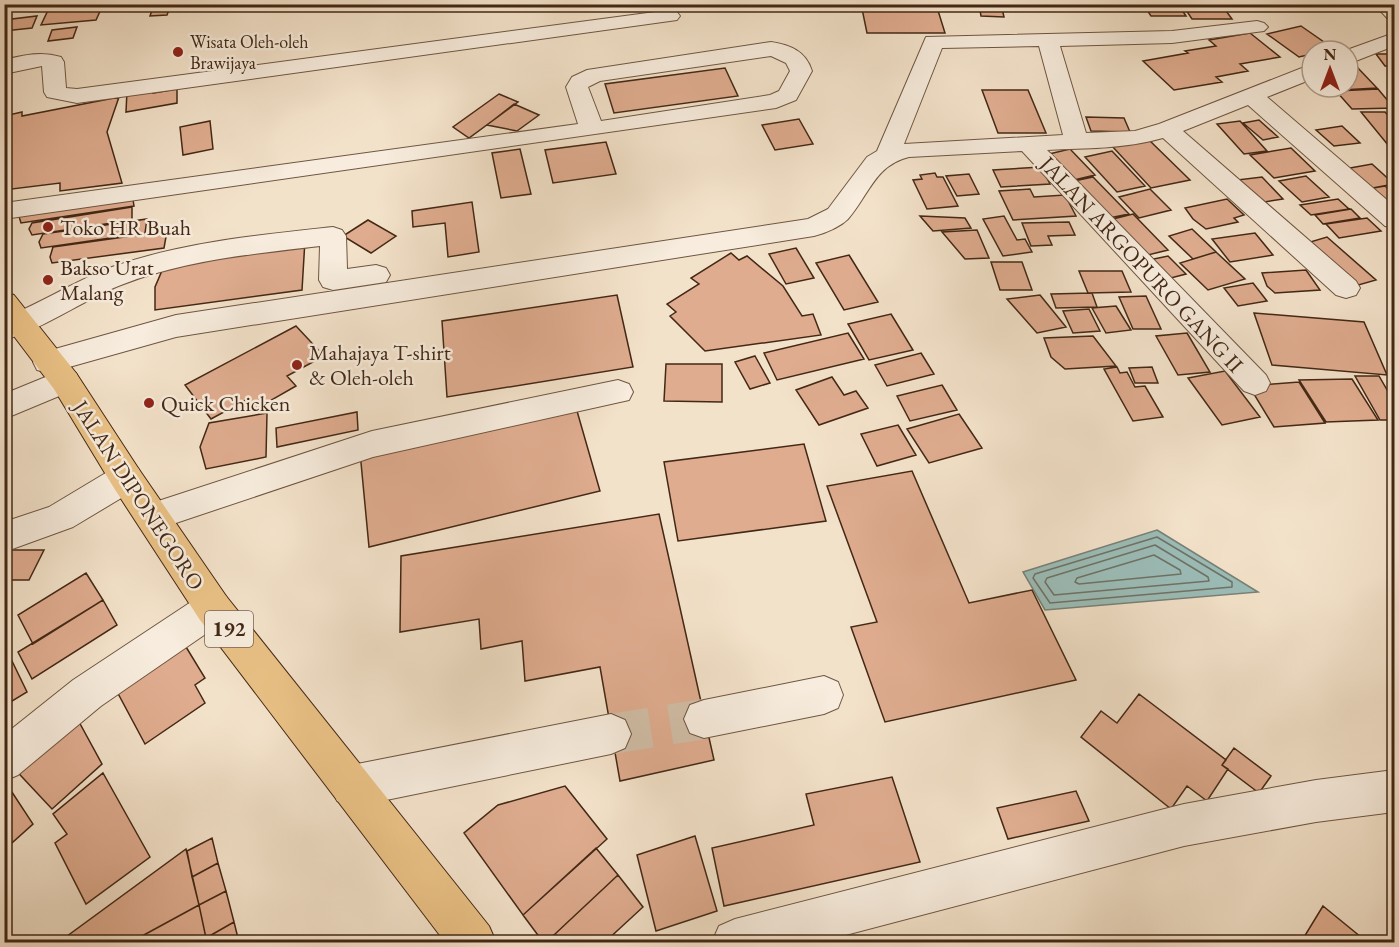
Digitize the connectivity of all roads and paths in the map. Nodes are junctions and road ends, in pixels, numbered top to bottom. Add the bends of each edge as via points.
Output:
1 (1384, 4) edge
2 (1395, 14) edge
3 (670, 16) dead end
4 (1257, 27) dead end
5 (1395, 39) edge
6 (1048, 41) junction
7 (1360, 52) edge
8 (4, 67) edge
9 (1300, 76) edge
10 (1250, 95) junction
11 (592, 129) junction
12 (1167, 129) junction
13 (1077, 143) junction
14 (1029, 145) junction
15 (887, 154) junction
16 (4, 211) edge
17 (1395, 220) edge
18 (437, 267) dead end
19 (1347, 288) dead end
20 (10, 318) edge
21 (57, 371) junction
22 (1254, 383) dead end
23 (618, 392) dead end
24 (4, 407) edge
25 (126, 478) junction
26 (152, 517) junction
27 (4, 537) edge
28 (213, 608) junction
29 (824, 695) dead end
30 (704, 719) tunnel mouth
31 (611, 734) tunnel mouth
32 (4, 761) edge
33 (352, 786) junction
34 (1395, 791) edge
35 (473, 942) edge
36 (735, 942) edge

1 - 2 street
3 - 8 street via 77,96 55,92 53,62 37,60
4 - 6 street via 1172,38
5 - 7 street
6 - 13 street
6 - 15 street via 934,42
9 - 10 street
10 - 12 street
10 - 17 street
11 - 11 street via 577,87 595,75 771,49 791,56 801,67 788,95 776,100
11 - 16 street
12 - 13 street via 1136,138
12 - 19 street
13 - 14 street
14 - 15 street
14 - 22 street, JALAN ARGOPURO GANG II
15 - 21 street via 876,162 837,215 814,227 176,326 125,339
18 - 20 street via 333,280 333,236 196,255 125,273
20 - 21 main road, JALAN DIPONEGORO / 192
21 - 24 street
21 - 25 main road, JALAN DIPONEGORO / 192
23 - 26 street via 372,444
25 - 26 main road, JALAN DIPONEGORO / 192
25 - 27 street via 61,517
26 - 28 main road, JALAN DIPONEGORO / 192
28 - 32 street via 87,693
28 - 33 main road, JALAN DIPONEGORO / 192
29 - 30 street
31 - 33 street
33 - 35 main road, JALAN DIPONEGORO / 192
34 - 36 street via 1184,825

